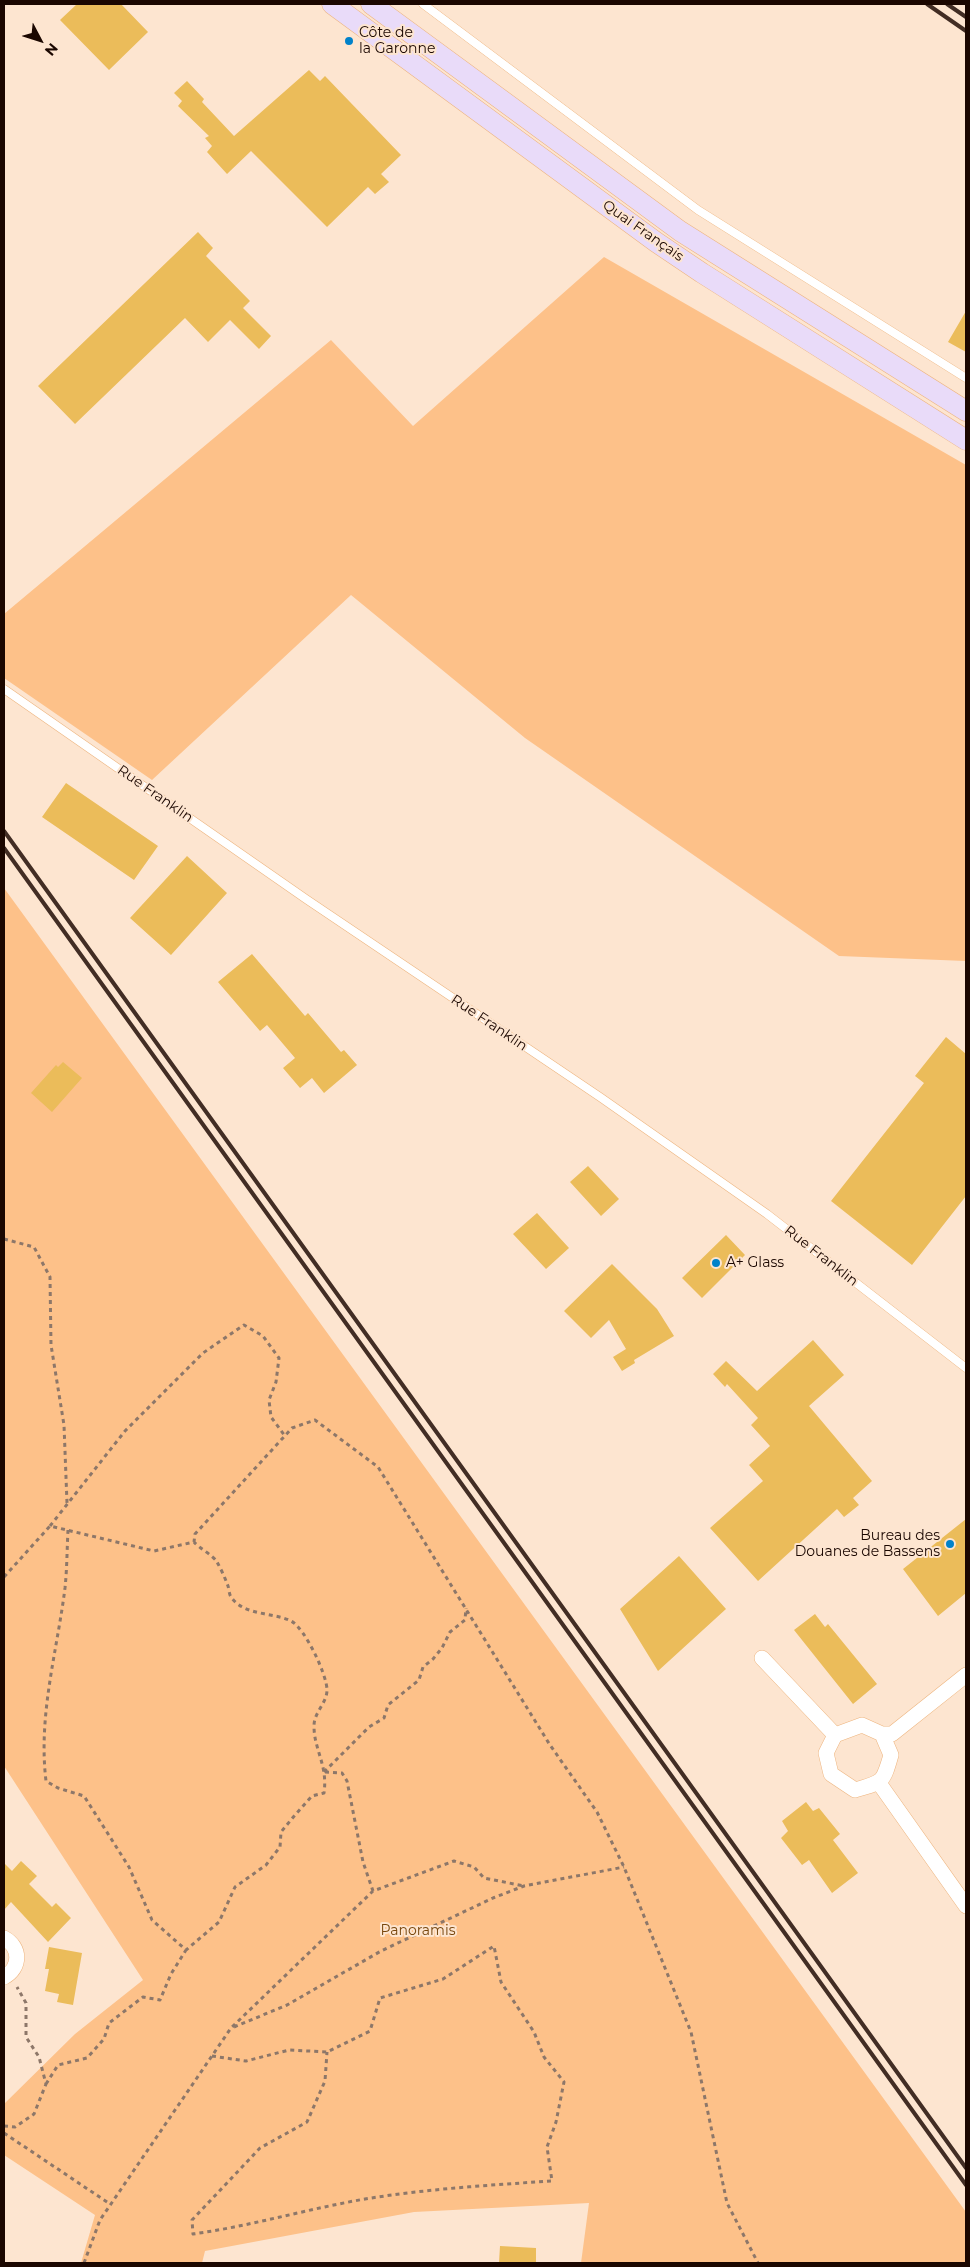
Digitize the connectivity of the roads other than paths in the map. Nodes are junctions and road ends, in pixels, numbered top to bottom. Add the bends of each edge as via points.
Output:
1 (332, 4) edge
2 (371, 4) edge
3 (423, 4) edge
4 (966, 378) edge
5 (966, 412) edge
6 (966, 440) edge
7 (4, 690) edge
8 (966, 1368) edge
9 (762, 1658) dead end
10 (966, 1675) edge
11 (882, 1734) junction
12 (835, 1735) junction
13 (879, 1783) junction
14 (966, 1906) edge
15 (4, 1938) edge
16 (5, 1977) edge

1 - 6 main road, Quai Français via 664,247
2 - 5 main road, Quai Français via 680,231
3 - 4 lane via 698,210
7 - 8 lane, Rue Franklin via 759,1209
9 - 12 street
10 - 11 street via 892,1734
11 - 12 street via 862,1725
11 - 13 street via 891,1755 886,1776
12 - 13 street via 826,1753 830,1774 855,1790
13 - 14 street
15 - 16 street via 17,1954 15,1967

